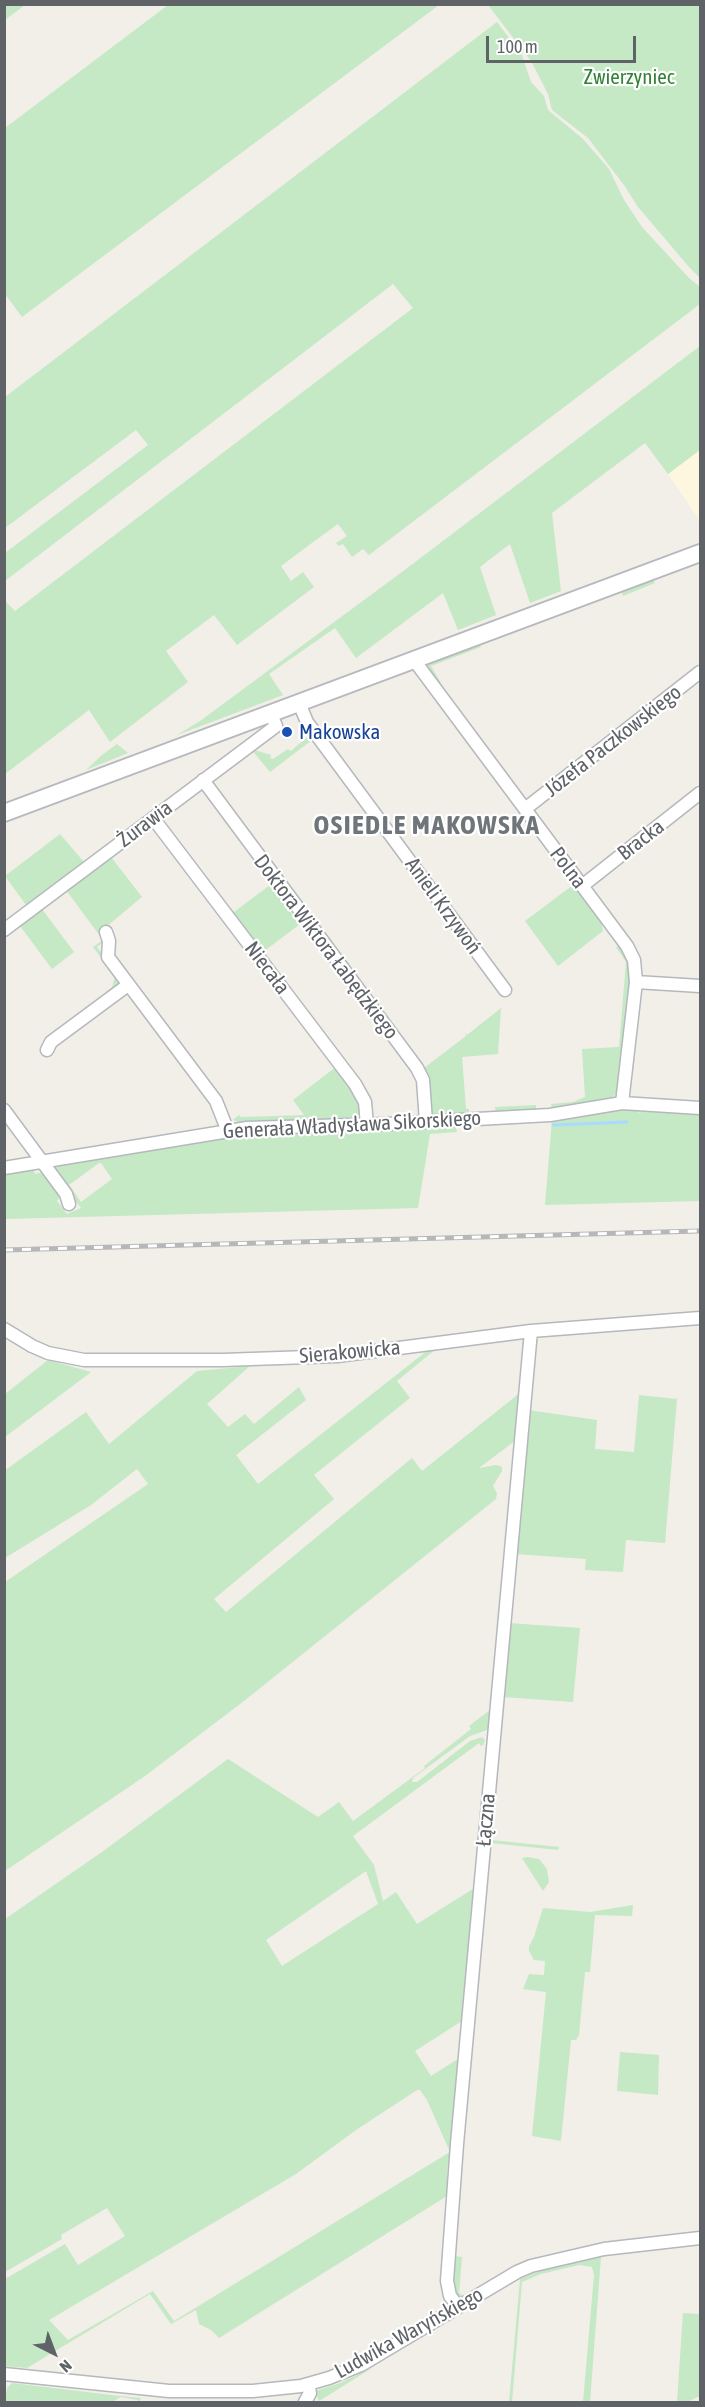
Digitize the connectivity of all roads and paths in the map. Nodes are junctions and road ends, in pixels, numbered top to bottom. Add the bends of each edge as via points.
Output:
1 (700, 553) edge
2 (414, 660) junction
3 (700, 672) edge
4 (299, 703) junction
5 (271, 714) junction
6 (203, 780) junction
7 (700, 793) edge
8 (525, 809) junction
9 (4, 813) edge
10 (153, 818) junction
11 (582, 886) junction
12 (4, 930) edge
13 (106, 932) dead end
14 (636, 982) junction
15 (128, 985) junction
16 (700, 986) edge
17 (505, 990) dead end
18 (47, 1050) dead end
19 (622, 1103) junction
20 (700, 1108) edge
21 (4, 1110) edge
22 (426, 1122) junction
23 (367, 1125) junction
24 (227, 1130) junction
25 (43, 1161) junction
26 (4, 1168) edge
27 (69, 1204) dead end
28 (700, 1318) edge
29 (4, 1329) edge
30 (531, 1331) junction
31 (700, 2238) edge
32 (458, 2307) junction
33 (4, 2374) edge
34 (308, 2384) junction
35 (305, 2403) edge

1 - 2 street
2 - 4 street
2 - 8 street, Polna
3 - 8 street, Józefa Paczkowskiego
4 - 5 street
4 - 17 street, Anieli Krzywoń via 307,722
5 - 6 street, Żurawia via 276,726
5 - 9 street
6 - 10 street, Żurawia
6 - 22 street, Doktora Wiktora Łabędzkiego via 417,1068 423,1080
7 - 11 street, Bracka
8 - 11 street, Polna
10 - 12 street, Żurawia
10 - 23 street, Niecała via 355,1084 365,1102
11 - 14 street, Polna via 627,946 636,967
13 - 15 street via 107,955
14 - 16 street
14 - 19 street, Polna
15 - 18 street via 51,1042
15 - 24 street via 216,1101
19 - 20 street, Generała Władysława Sikorskiego
19 - 22 street, Generała Władysława Sikorskiego via 550,1116
21 - 25 street
22 - 23 street, Generała Władysława Sikorskiego
23 - 24 street, Generała Władysława Sikorskiego
24 - 25 street, Generała Władysława Sikorskiego
25 - 26 street, Generała Władysława Sikorskiego
25 - 27 street
28 - 30 street, Sierakowicka
29 - 30 street, Sierakowicka via 48,1353 84,1360 337,1356
30 - 32 street, Łączna via 457,2145 447,2281
31 - 32 street, Ludwika Waryńskiego via 613,2248 547,2261 517,2272
32 - 34 street, Ludwika Waryńskiego via 361,2365
33 - 34 street, Ludwika Waryńskiego via 169,2391 271,2390
34 - 35 street via 310,2393

